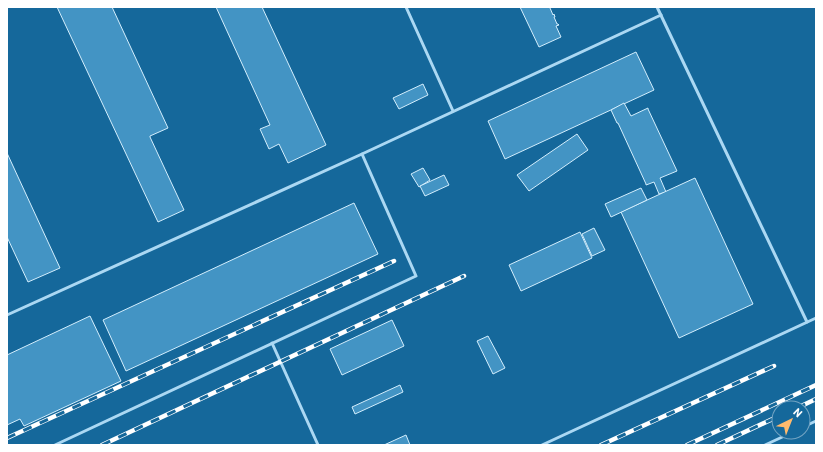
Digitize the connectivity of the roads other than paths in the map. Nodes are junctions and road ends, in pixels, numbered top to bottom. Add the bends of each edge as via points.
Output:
1 (406, 7) edge
2 (657, 7) edge
3 (661, 15) junction
4 (453, 111) junction
5 (362, 154) junction
6 (7, 315) edge
7 (816, 318) edge
8 (807, 322) junction
9 (272, 343) junction
10 (775, 440) edge
11 (55, 445) edge
12 (318, 445) edge
13 (542, 445) edge
14 (765, 445) edge

1 - 4 lane
2 - 3 lane
3 - 4 lane
3 - 8 lane
4 - 5 lane
5 - 6 lane
5 - 9 lane via 416,276
7 - 8 lane
8 - 13 lane
9 - 11 lane
9 - 12 lane
10 - 14 lane

